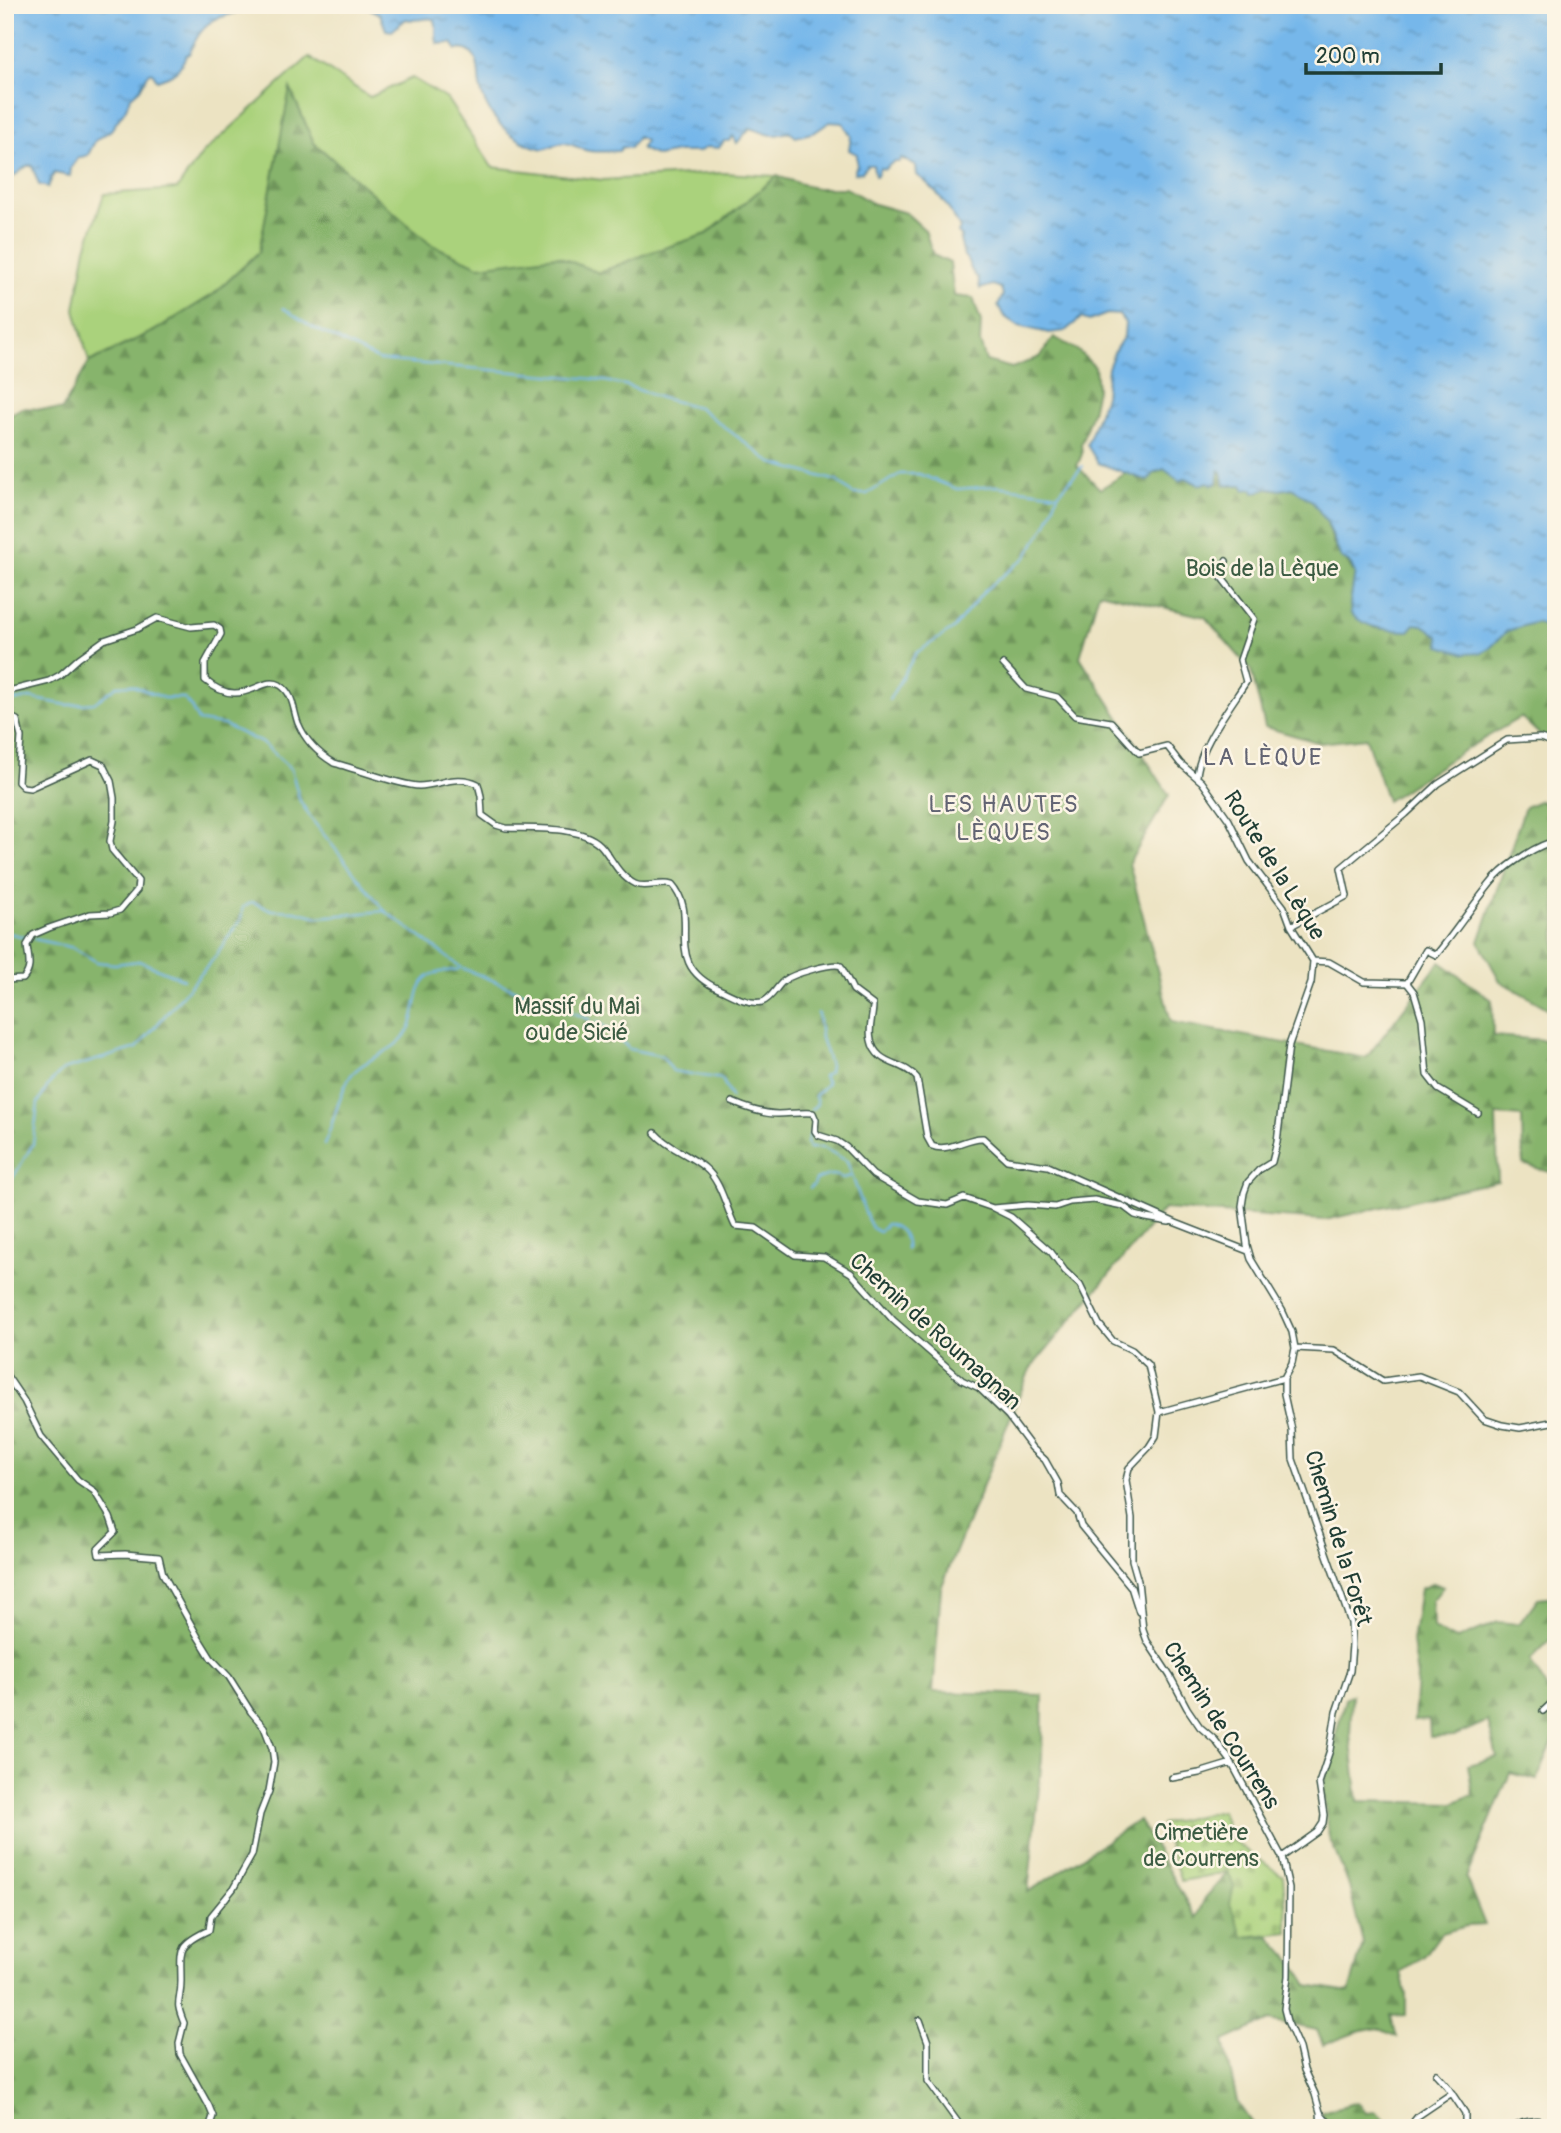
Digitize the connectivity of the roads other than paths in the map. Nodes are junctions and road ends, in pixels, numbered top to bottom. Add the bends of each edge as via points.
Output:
1 (1226, 561) dead end
2 (1003, 664) dead end
3 (5, 692) edge
4 (5, 713) edge
5 (1556, 743) edge
6 (1197, 777) junction
7 (1556, 841) edge
8 (1291, 926) junction
9 (1313, 961) junction
10 (5, 980) edge
11 (1407, 983) junction
12 (732, 1102) dead end
13 (1478, 1113) dead end
14 (655, 1133) dead end
15 (993, 1208) junction
16 (1176, 1223) junction
17 (1248, 1251) junction
18 (1295, 1348) junction
19 (5, 1373) edge
20 (1284, 1378) junction
21 (1160, 1412) junction
22 (1556, 1420) edge
23 (1142, 1618) junction
24 (1556, 1699) edge
25 (1543, 1711) dead end
26 (1232, 1763) junction
27 (1172, 1778) dead end
28 (1282, 1857) junction
29 (920, 2020) dead end
30 (1436, 2074) dead end
31 (1452, 2093) junction
32 (1320, 2112) junction
33 (1414, 2121) dead end
34 (1556, 2126) edge
35 (209, 2128) edge
36 (962, 2128) edge
37 (1321, 2128) edge
38 (1333, 2128) edge
39 (1465, 2128) edge
40 (1513, 2128) edge

1 - 6 street via 1218,573 1254,619 1240,660 1246,682 1211,739
2 - 6 street, Route de la Lèque via 1026,689 1058,697 1075,716 1111,722 1139,753 1167,746
3 - 16 street via 49,681 104,640 157,618 191,627 214,625 221,634 205,663 205,680 216,689 235,694 278,684 288,692 303,733 334,763 418,786 468,779 478,784 482,815 496,825 584,834 602,846 623,876 634,883 672,886 680,899 688,962 710,984 759,1002 789,978 831,964 841,966 853,990 873,1005 870,1034 876,1053 917,1078 927,1137 935,1148 984,1139 1007,1160 1048,1166
4 - 10 street via 17,720 21,737 18,782 23,787 92,760 103,765 114,798 112,850 138,881 137,890 120,910 82,916 33,935 27,945 29,973 23,979
5 - 8 street via 1512,738 1438,784 1340,868 1347,896
6 - 8 street, Route de la Lèque via 1229,820 1249,861 1284,907
7 - 11 street via 1543,843 1496,877 1436,955 1426,950
8 - 9 street, Route de la Lèque
9 - 11 street via 1329,962 1364,982
9 - 17 street, Route de la Lèque via 1311,983 1289,1045 1278,1142 1272,1162 1248,1182 1244,1193
11 - 13 street via 1422,1019 1427,1075 1438,1089
12 - 15 street via 776,1114 813,1114 818,1135 837,1140 873,1175 918,1201 947,1205 964,1198
14 - 23 street, Chemin de Roumagnan via 714,1177 735,1226 756,1227 795,1255 824,1257 851,1273 893,1320 1008,1416 1052,1471 1060,1495 1077,1513 1081,1526 1131,1587
15 - 16 street via 1055,1207 1094,1200 1122,1206 1146,1219
15 - 21 street via 1042,1244 1080,1285 1113,1341 1149,1365
16 - 17 street
17 - 18 street via 1282,1310
18 - 20 street, Chemin de la Forêt
18 - 22 street via 1335,1350 1383,1381 1419,1376 1460,1392 1484,1419 1502,1425 1520,1428
19 - 35 street via 41,1436 93,1491 110,1517 115,1532 98,1549 99,1555 159,1557 163,1574 198,1637 269,1735 272,1777 252,1855 211,1916 209,1930 186,1944 180,1954 177,2006 184,2024 180,2054 213,2116
20 - 21 street
20 - 28 street, Chemin de la Forêt via 1293,1459 1351,1623 1352,1645 1350,1671 1319,1783 1323,1823
21 - 23 street, Chemin de Courrens via 1153,1441 1126,1473 1132,1560
23 - 26 street, Chemin de Courrens via 1147,1641 1187,1708
24 - 25 street
26 - 27 street
26 - 28 street, Chemin de Courrens
28 - 32 street via 1289,1897 1284,2009
29 - 36 street via 928,2042 928,2081
30 - 31 street
31 - 33 street
31 - 39 street via 1465,2113
32 - 37 street
32 - 38 street
34 - 40 street via 1527,2121

